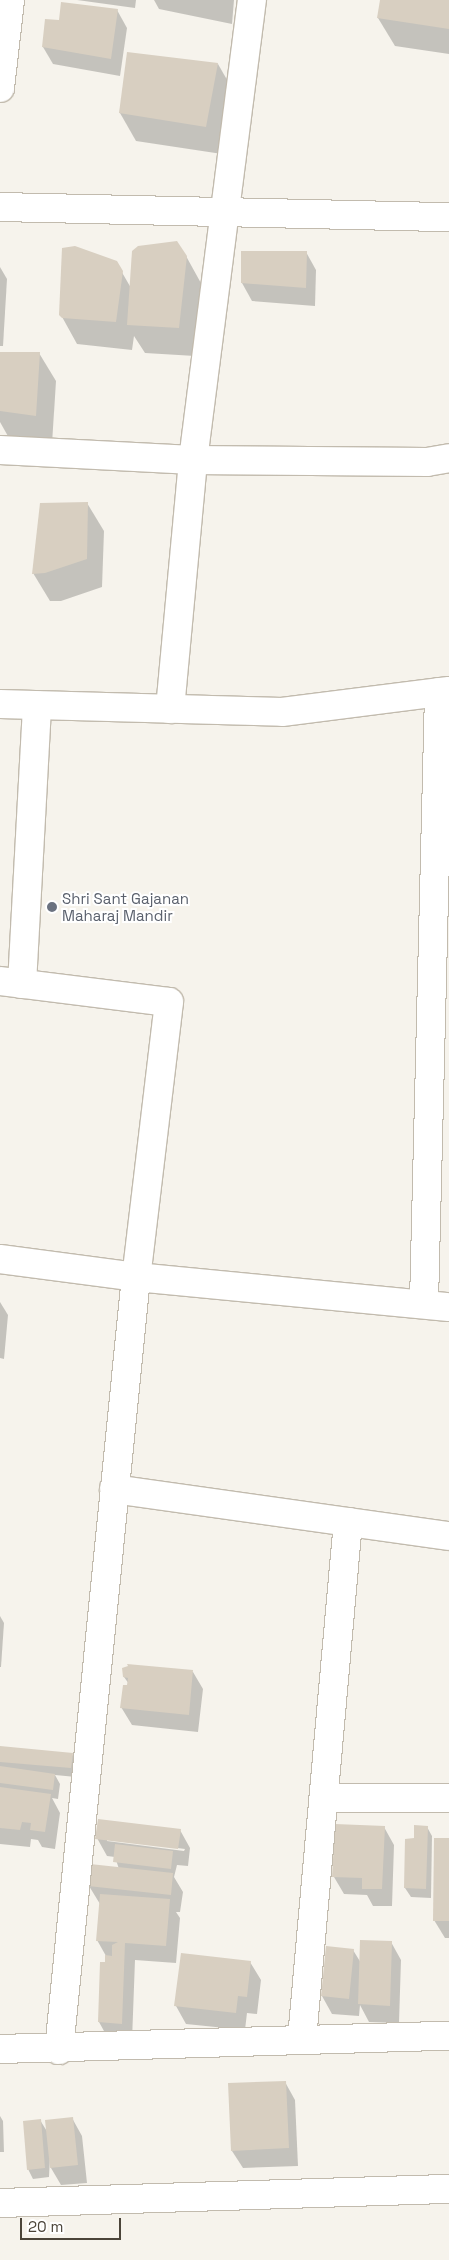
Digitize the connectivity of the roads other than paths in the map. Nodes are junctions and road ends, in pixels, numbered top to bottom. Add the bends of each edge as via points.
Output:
1 (10, 0) edge
2 (252, 0) edge
3 (0, 88) edge
4 (0, 207) edge
5 (225, 213) junction
6 (449, 217) edge
7 (0, 450) edge
8 (449, 458) edge
9 (193, 460) junction
10 (444, 692) edge
11 (0, 704) edge
12 (37, 705) junction
13 (170, 709) junction
14 (11, 983) edge
15 (440, 1068) edge
16 (0, 1259) edge
17 (136, 1277) junction
18 (437, 1305) edge
19 (114, 1489) junction
20 (348, 1522) junction
21 (449, 1536) edge
22 (325, 1798) junction
23 (449, 1798) edge
24 (449, 2036) edge
25 (302, 2039) junction
26 (0, 2049) edge
27 (59, 2050) junction
28 (449, 2189) edge
29 (0, 2203) edge

1 - 3 street
2 - 5 street
4 - 5 street
5 - 6 street
5 - 9 street
7 - 9 street
8 - 9 street via 427,462
9 - 13 street
10 - 13 street via 282,712
10 - 15 street
11 - 12 street
12 - 13 street
12 - 14 street
14 - 17 street via 169,1002
15 - 18 street
16 - 17 street
17 - 18 street
17 - 19 street
19 - 20 street
19 - 27 street
20 - 21 street
20 - 22 street
22 - 23 street
22 - 25 street
24 - 25 street
25 - 27 street
26 - 27 street
28 - 29 street

